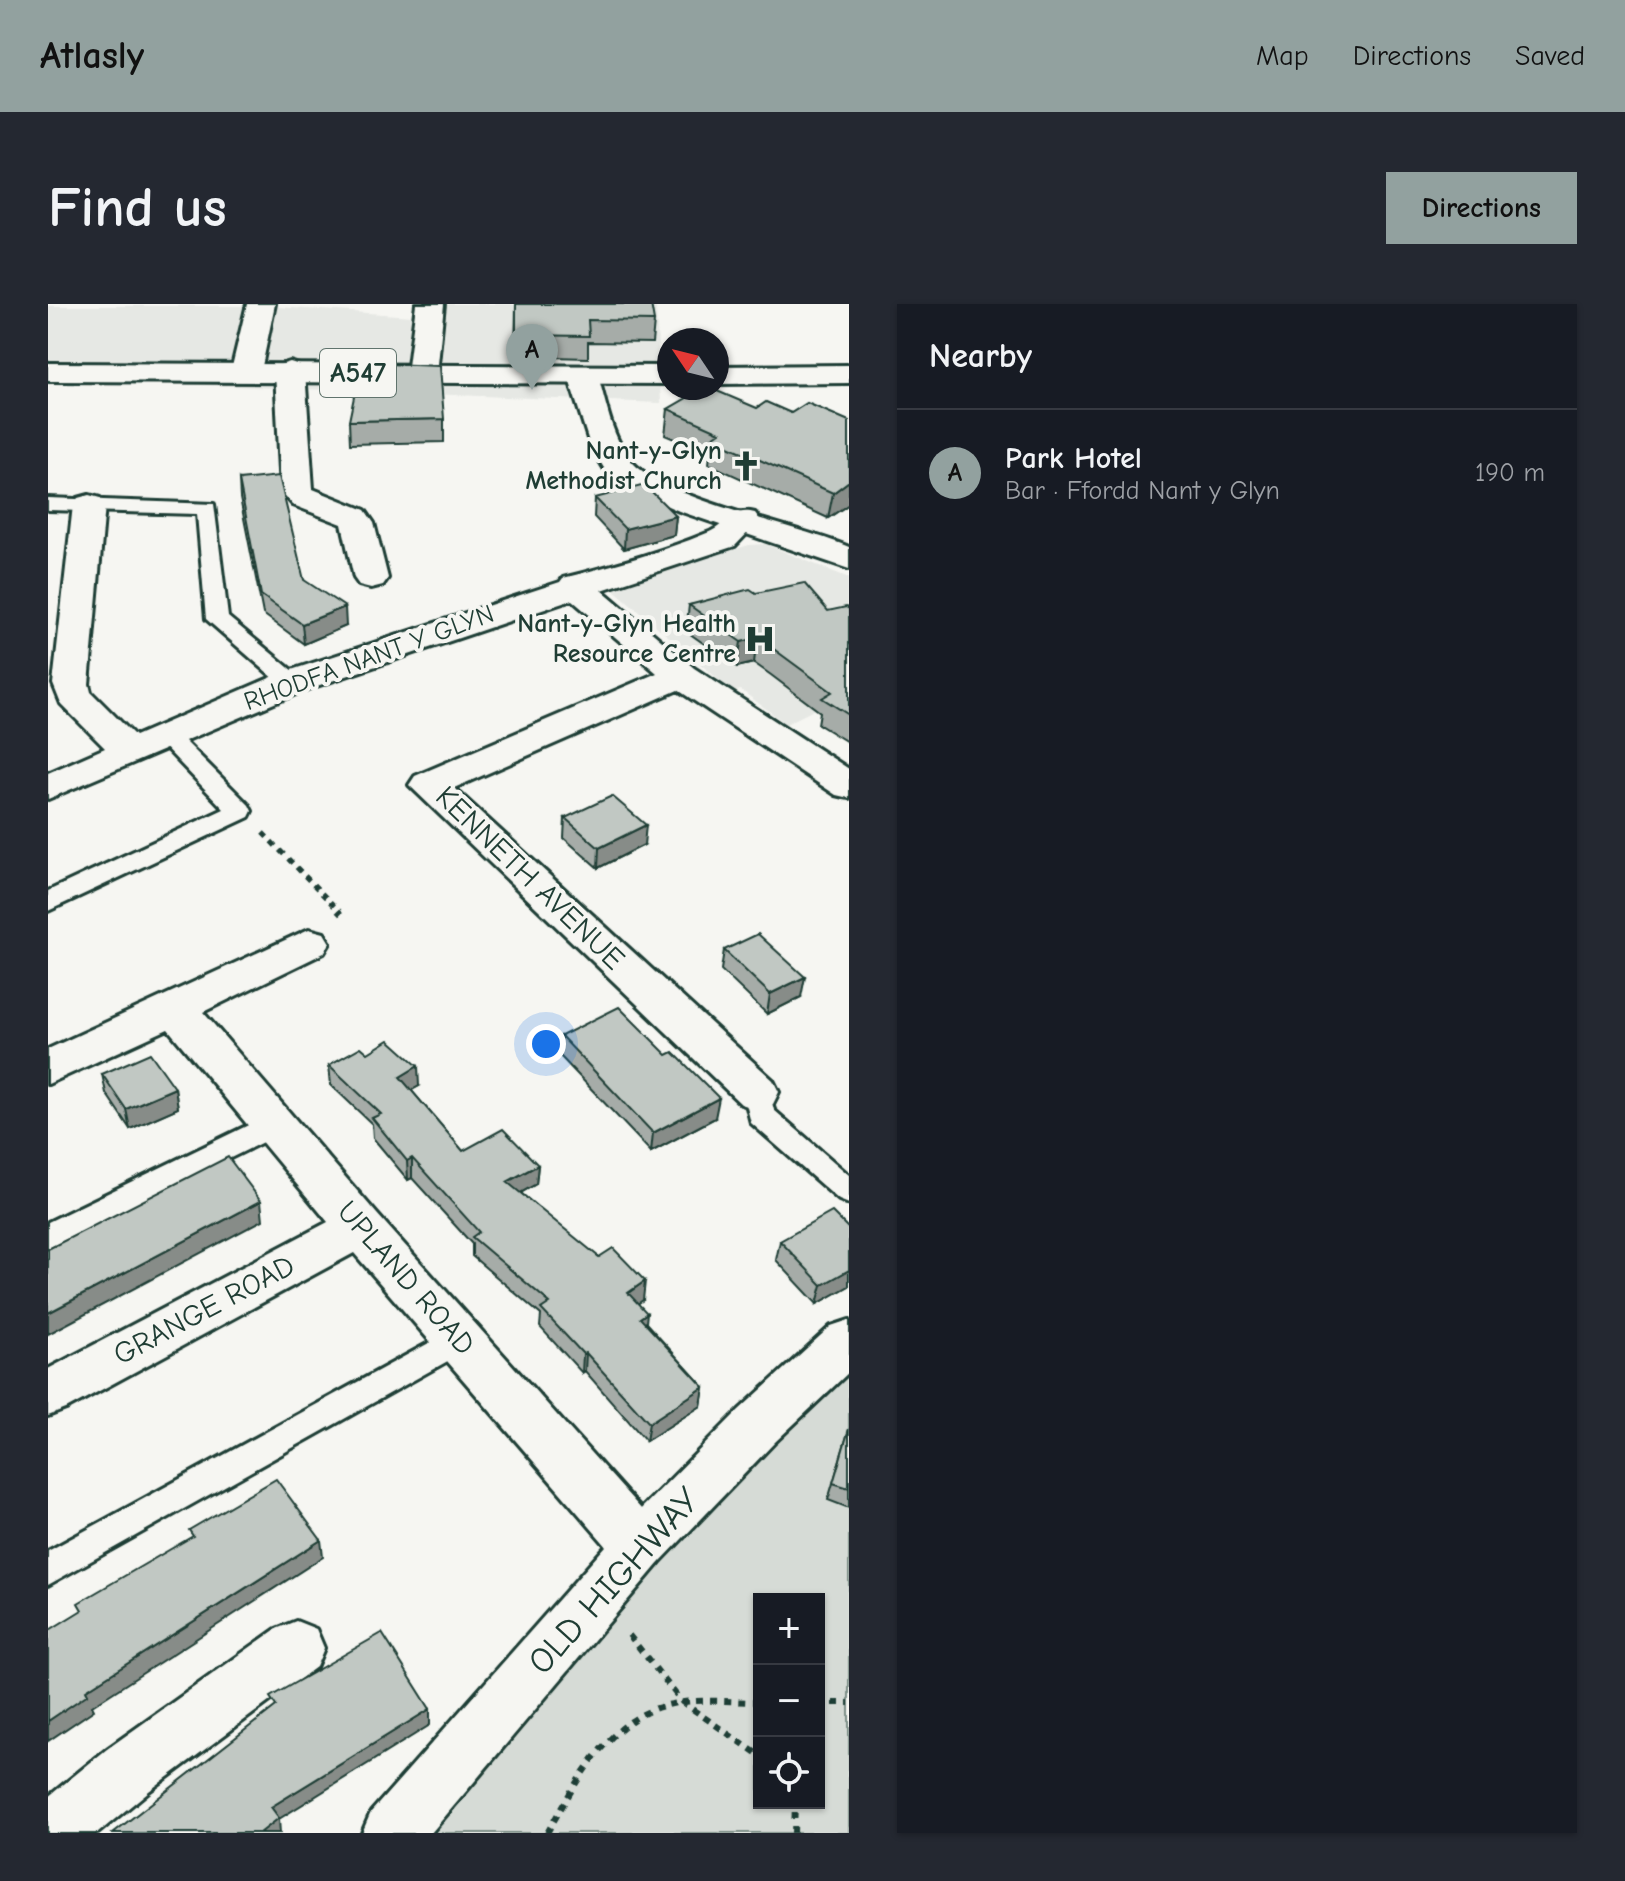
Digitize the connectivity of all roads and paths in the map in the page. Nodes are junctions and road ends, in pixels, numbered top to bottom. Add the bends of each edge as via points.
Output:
1 (261, 304) edge
2 (430, 304) edge
3 (246, 371) junction
4 (290, 371) junction
5 (48, 372) edge
6 (422, 374) junction
7 (849, 374) edge
8 (657, 375) edge
9 (729, 375) edge
10 (583, 376) junction
11 (48, 504) edge
12 (89, 505) junction
13 (744, 520) junction
14 (849, 559) edge
15 (371, 578) dead end
16 (575, 585) junction
17 (681, 676) junction
18 (292, 682) junction
19 (167, 736) junction
20 (130, 752) junction
21 (849, 786) edge
22 (48, 787) edge
23 (240, 811) junction
24 (48, 902) edge
25 (309, 943) joint
26 (175, 1008) junction
27 (48, 1068) edge
28 (757, 1092) joint
29 (273, 1124) junction
30 (849, 1192) edge
31 (360, 1227) junction
32 (48, 1236) edge
33 (460, 1339) junction
34 (849, 1341) edge
35 (48, 1394) edge
36 (640, 1546) junction
37 (48, 1569) edge
38 (597, 1596) junction
39 (296, 1648) dead end
40 (682, 1702) junction
41 (753, 1702) edge
42 (825, 1703) edge
43 (849, 1703) edge
44 (753, 1751) edge
45 (795, 1809) edge
46 (51, 1833) edge
47 (392, 1833) edge
48 (547, 1833) edge
49 (794, 1833) edge

1 - 3 street
2 - 6 street
3 - 4 street, A547
3 - 5 street, A547
4 - 6 street, A547
4 - 15 street via 297,491 354,517
6 - 10 street, A547
7 - 9 street
8 - 10 street, A547
10 - 13 street via 607,448 620,469 667,497
11 - 12 lane
12 - 18 lane via 207,508 217,619
12 - 20 street via 71,684 74,696
13 - 14 street
13 - 16 street, RHODFA NANT Y GLYN via 723,539
16 - 17 street
16 - 18 street, RHODFA NANT Y GLYN
17 - 21 street
17 - 28 street, KENNETH AVENUE via 428,785
18 - 19 street, RHODFA NANT Y GLYN
19 - 20 street, RHODFA NANT Y GLYN
19 - 23 lane
20 - 22 street, RHODFA NANT Y GLYN
23 - 24 lane
23 - 25 path via 340,912
25 - 26 street
26 - 27 street
26 - 29 street, UPLAND ROAD
28 - 30 lane via 761,1115
29 - 31 street, UPLAND ROAD
29 - 32 lane
31 - 33 street, UPLAND ROAD
31 - 35 street, GRANGE ROAD
33 - 36 street, UPLAND ROAD
33 - 37 lane
34 - 36 street, OLD HIGHWAY
36 - 38 street, OLD HIGHWAY
38 - 40 path
38 - 47 street, OLD HIGHWAY
39 - 46 street
40 - 41 path
40 - 44 path
40 - 48 path via 640,1715 582,1770
42 - 43 path
45 - 49 path

